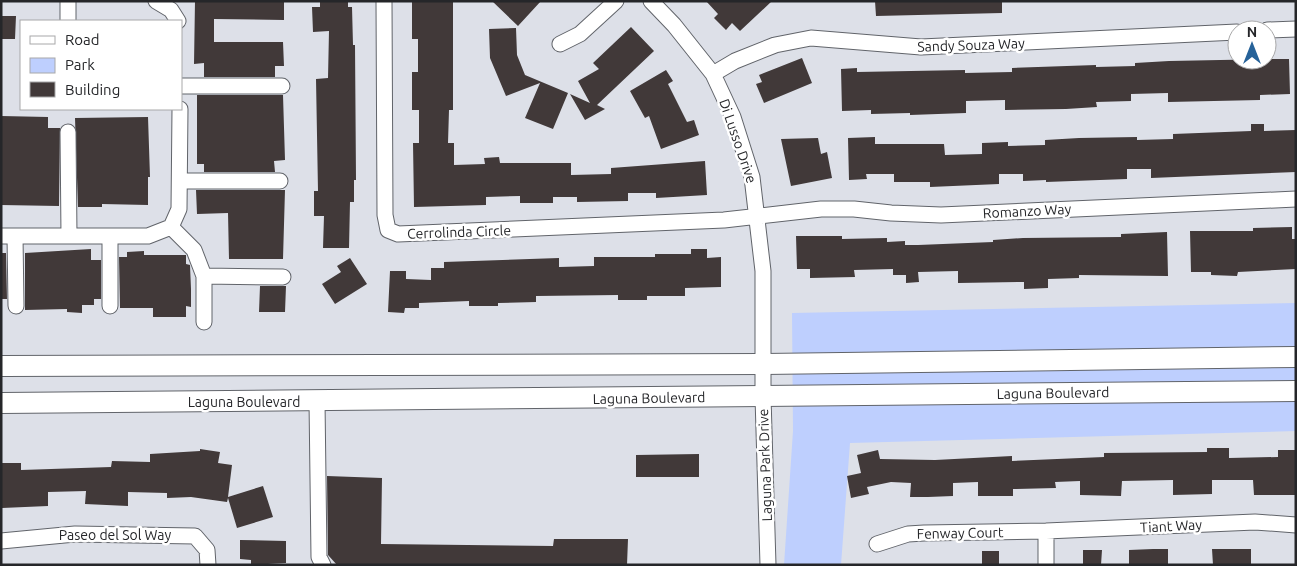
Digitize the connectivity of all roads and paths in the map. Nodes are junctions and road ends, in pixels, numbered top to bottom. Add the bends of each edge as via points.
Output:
1 (68, 1) edge
2 (156, 1) edge
3 (384, 1) edge
4 (616, 1) edge
5 (651, 1) edge
6 (176, 11) edge
7 (68, 20) edge
8 (1296, 29) edge
9 (1277, 30) edge
10 (1227, 32) edge
11 (560, 44) dead end
12 (713, 74) junction
13 (182, 86) edge
14 (282, 86) dead end
15 (180, 110) edge
16 (68, 132) dead end
17 (180, 182) junction
18 (280, 182) dead end
19 (1296, 199) edge
20 (758, 216) junction
21 (171, 226) junction
22 (8, 236) edge
23 (68, 236) junction
24 (110, 236) junction
25 (204, 276) junction
26 (283, 277) dead end
27 (16, 306) dead end
28 (110, 306) dead end
29 (204, 322) dead end
30 (1296, 357) edge
31 (764, 364) junction
32 (1, 366) edge
33 (1296, 391) edge
34 (763, 397) junction
35 (317, 401) junction
36 (1, 403) edge
37 (1296, 525) edge
38 (1046, 531) junction
39 (1, 541) edge
40 (876, 544) dead end
41 (208, 565) edge
42 (323, 565) edge
43 (768, 565) edge
44 (1046, 565) edge

1 - 7 street
2 - 6 street
3 - 20 street, Cerrolinda Circle via 385,215 388,230 398,234 620,226
4 - 11 street via 580,34
5 - 12 street, Di Lusso Drive
8 - 9 street
10 - 12 street, Sandy Souza Way via 921,47 811,38 792,40 757,51
12 - 20 street, Di Lusso Drive via 733,117 752,176
13 - 14 street
15 - 17 street
16 - 23 street
17 - 18 street
17 - 21 street via 179,209
19 - 20 street, Romanzo Way via 941,215 822,209
20 - 31 street, Di Lusso Drive via 763,271
21 - 24 street via 148,236
21 - 25 street via 194,250
22 - 23 street
22 - 27 street
23 - 24 street
24 - 28 street
25 - 26 street
25 - 29 street
30 - 31 main road
31 - 32 main road
31 - 34 street, Laguna Park Drive
33 - 34 main road, Laguna Boulevard
34 - 35 main road, Laguna Boulevard
34 - 43 street, Laguna Park Drive
35 - 36 main road, Laguna Boulevard
35 - 42 street via 319,557
37 - 38 street, Tiant Way via 1255,522
38 - 40 street, Fenway Court via 908,534
38 - 44 street
39 - 41 street, Paseo del Sol Way via 75,534 195,536 207,550

